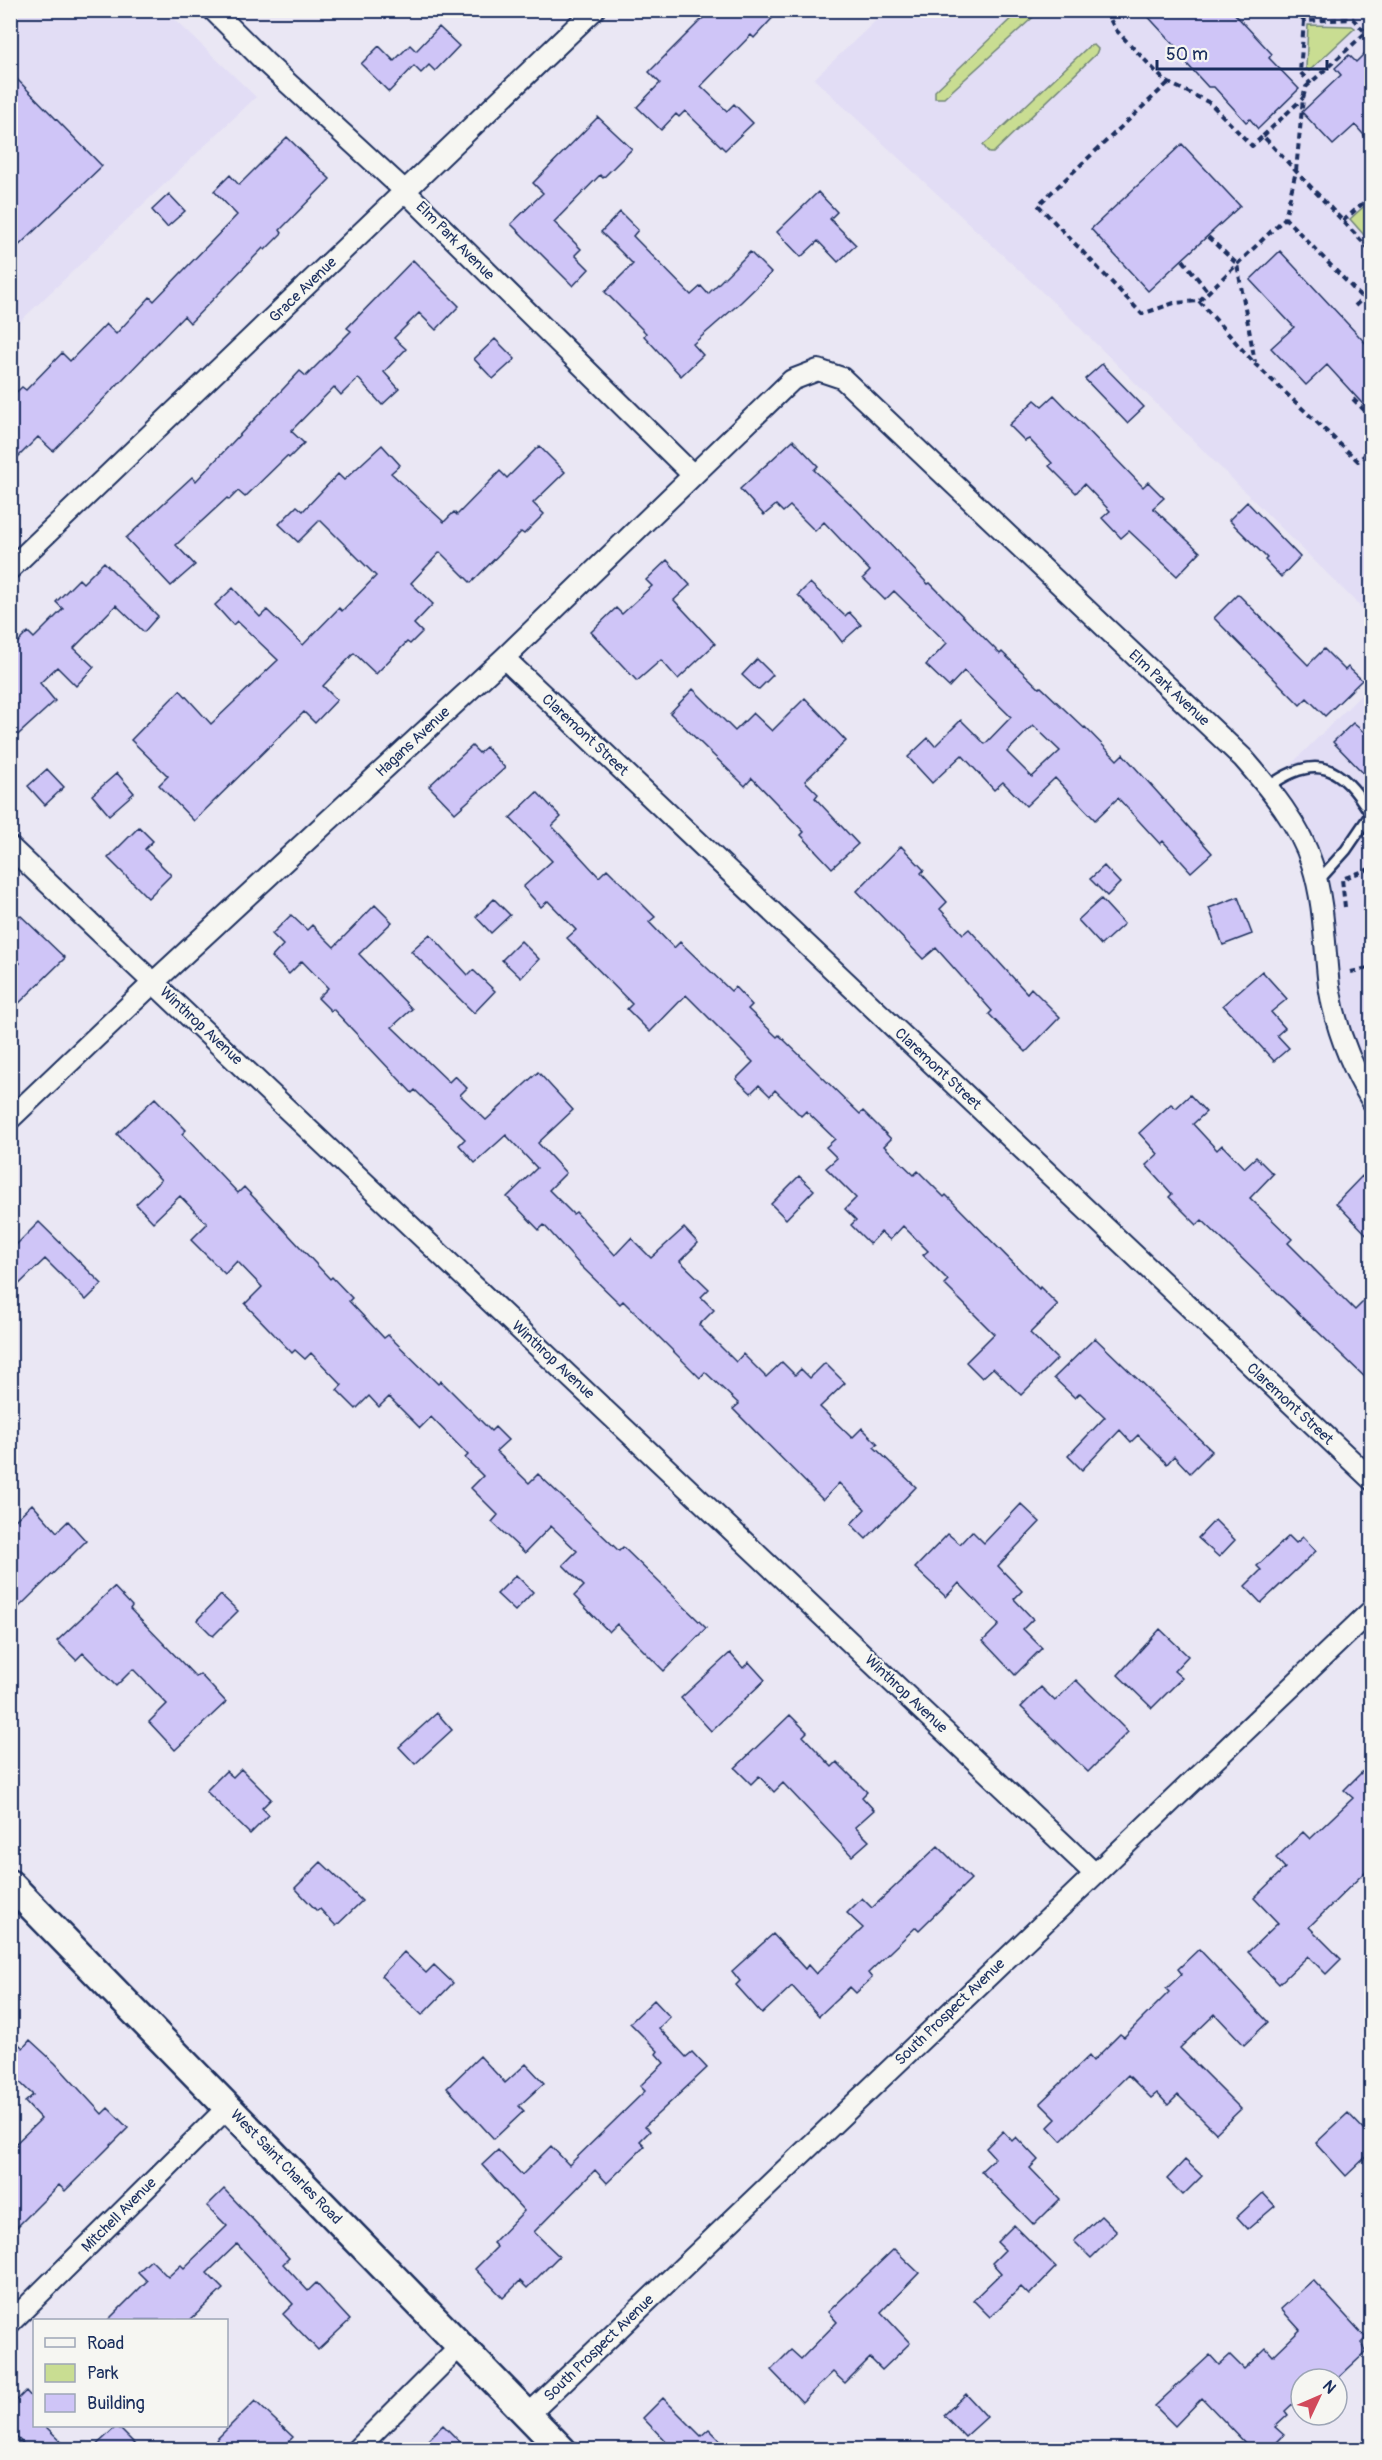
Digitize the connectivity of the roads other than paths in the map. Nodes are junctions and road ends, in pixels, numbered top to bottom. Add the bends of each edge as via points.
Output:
1 (213, 10) edge
2 (594, 10) edge
3 (406, 192) junction
4 (818, 370) joint
5 (693, 475) junction
6 (10, 569) edge
7 (504, 658) junction
8 (1268, 787) junction
9 (1371, 812) edge
10 (10, 848) edge
11 (1317, 882) junction
12 (154, 982) junction
13 (1371, 1101) edge
14 (10, 1119) edge
15 (1371, 1480) edge
16 (1371, 1610) edge
17 (1095, 1874) junction
18 (10, 1884) edge
19 (228, 2107) junction
20 (10, 2323) edge
21 (460, 2345) junction
22 (528, 2415) junction
23 (356, 2450) edge
24 (562, 2450) edge

1 - 3 street, Elm Park Avenue
2 - 3 street, Grace Avenue
3 - 5 street, Elm Park Avenue
3 - 6 street, Grace Avenue
4 - 5 street, Hagans Avenue via 792,380
4 - 8 street, Elm Park Avenue via 842,378 1243,758
5 - 7 street, Hagans Avenue
7 - 12 street, Hagans Avenue
7 - 15 street, Claremont Street
8 - 9 lane via 1298,770 1330,769 1347,779
8 - 11 street, Elm Park Avenue via 1304,842
9 - 11 lane via 1346,850
10 - 12 street, Winthrop Avenue
11 - 13 street, Elm Park Avenue via 1333,1007 1351,1061
12 - 14 street, Hagans Avenue
12 - 17 street, Winthrop Avenue
16 - 17 street, South Prospect Avenue
17 - 22 street, South Prospect Avenue
18 - 19 main road, West Saint Charles Road
19 - 20 street, Mitchell Avenue
19 - 21 main road, West Saint Charles Road
21 - 22 main road, West Saint Charles Road
21 - 23 street
22 - 24 main road, West Saint Charles Road

